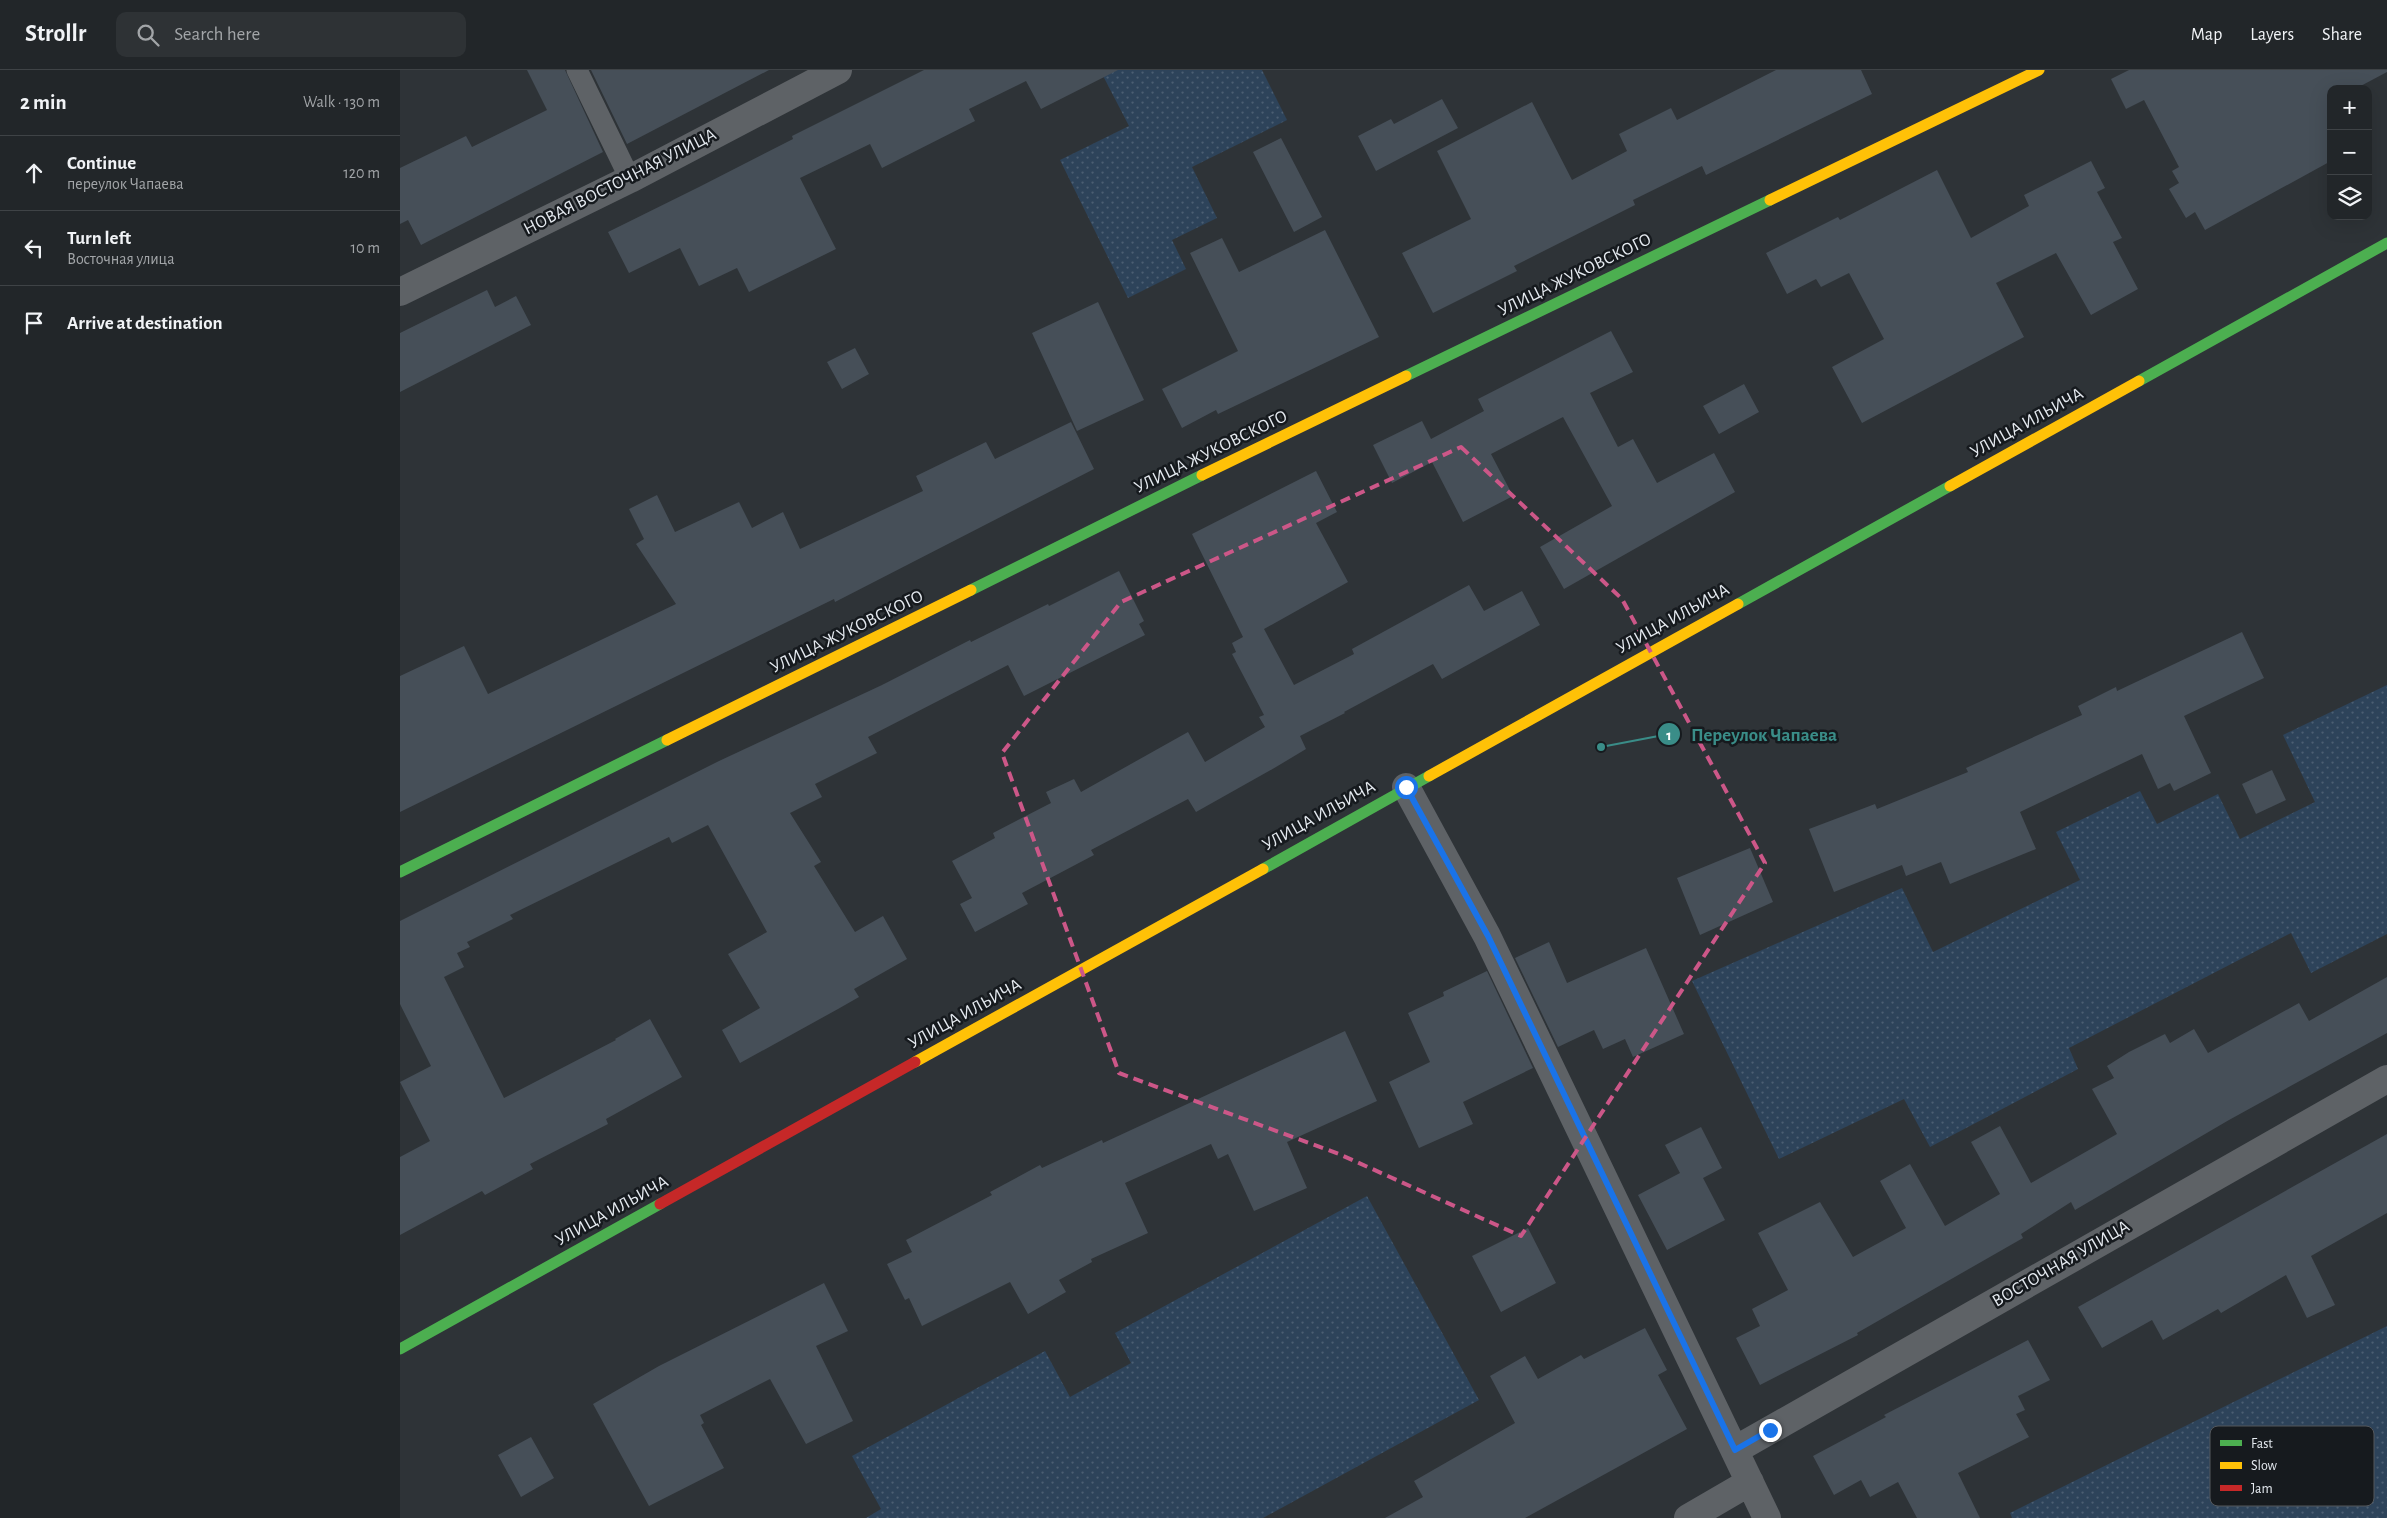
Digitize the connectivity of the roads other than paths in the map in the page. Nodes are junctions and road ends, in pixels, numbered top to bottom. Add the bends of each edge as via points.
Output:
1 (576, 70) edge
2 (838, 70) edge
3 (2040, 70) edge
4 (630, 179) junction
5 (2387, 243) edge
6 (400, 292) edge
7 (1406, 787) junction
8 (400, 872) edge
9 (2387, 1079) edge
10 (400, 1349) edge
11 (1735, 1450) junction
12 (1750, 1482) junction
13 (1688, 1518) edge
14 (1767, 1518) edge

1 - 4 lane
2 - 4 street, НОВАЯ ВОСТОЧНАЯ УЛИЦА
3 - 8 main road, УЛИЦА ЖУКОВСКОГО via 1234,460
4 - 6 street, НОВАЯ ВОСТОЧНАЯ УЛИЦА
5 - 7 main road, УЛИЦА ИЛЬИЧА
7 - 10 main road, УЛИЦА ИЛЬИЧА
7 - 11 street via 1488,936
9 - 11 street, ВОСТОЧНАЯ УЛИЦА
11 - 12 street
12 - 13 street
12 - 14 street

